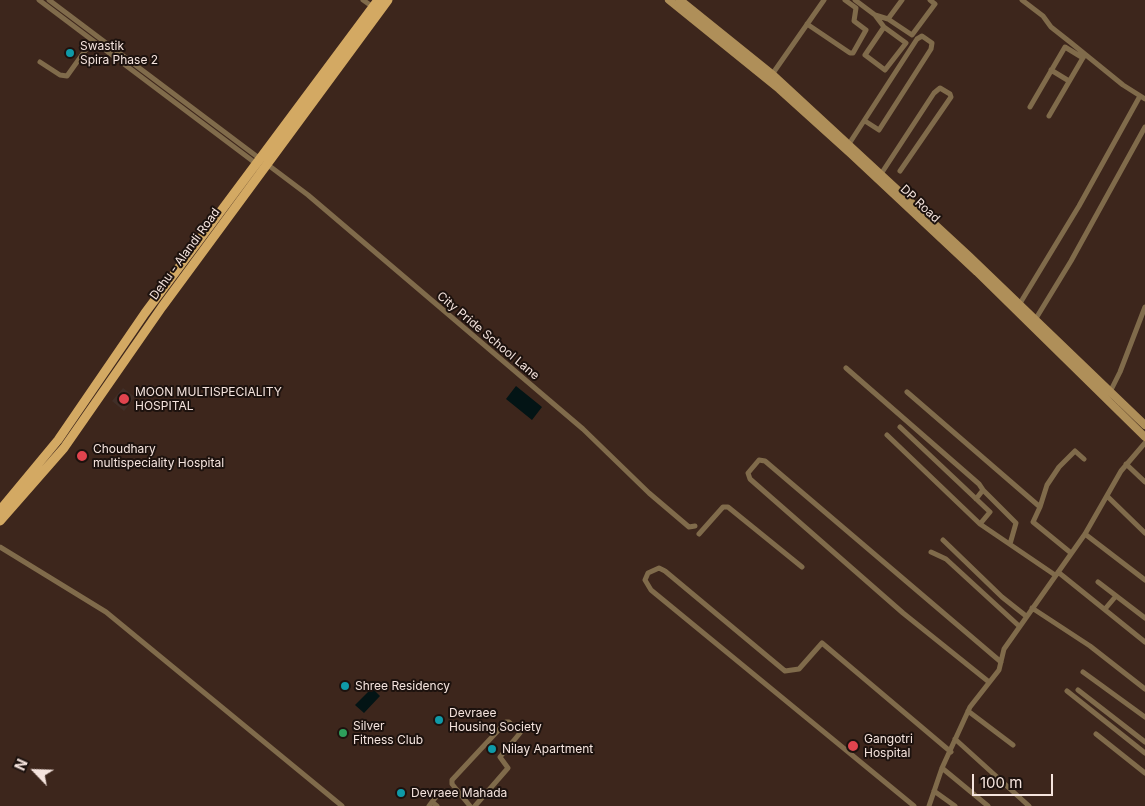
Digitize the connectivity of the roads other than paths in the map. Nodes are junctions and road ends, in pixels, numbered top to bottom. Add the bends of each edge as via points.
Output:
1 (39, 0) edge
2 (49, 0) edge
3 (363, 0) edge
4 (388, 0) edge
5 (669, 0) edge
6 (680, 0) edge
7 (824, 0) edge
8 (845, 0) edge
9 (855, 0) edge
10 (902, 0) edge
11 (930, 0) edge
12 (1022, 0) edge
13 (375, 4) edge
14 (875, 15) junction
15 (888, 19) junction
16 (807, 24) junction
17 (884, 27) junction
18 (92, 41) junction
19 (1084, 56) junction
20 (40, 62) dead end
21 (1051, 70) junction
22 (770, 77) junction
23 (1069, 81) junction
24 (1143, 98) edge
25 (1030, 107) dead end
26 (1050, 116) dead end
27 (865, 121) junction
28 (1145, 126) edge
29 (847, 147) junction
30 (261, 164) junction
31 (900, 171) dead end
32 (881, 174) junction
33 (1019, 305) junction
34 (1145, 307) edge
35 (1035, 320) junction
36 (846, 368) dead end
37 (908, 392) dead end
38 (1109, 394) junction
39 (1145, 425) edge
40 (900, 427) dead end
41 (887, 435) dead end
42 (1145, 437) edge
43 (1145, 443) edge
44 (1084, 459) dead end
45 (1126, 464) junction
46 (1145, 482) edge
47 (983, 490) junction
48 (1107, 496) junction
49 (976, 499) junction
50 (1040, 507) junction
51 (0, 510) edge
52 (0, 521) edge
53 (980, 524) junction
54 (693, 527) dead end
55 (1145, 533) edge
56 (700, 534) dead end
57 (1085, 534) junction
58 (943, 540) dead end
59 (1010, 544) junction
60 (0, 548) edge
61 (931, 552) dead end
62 (1071, 553) junction
63 (802, 567) dead end
64 (1056, 574) junction
65 (1145, 580) edge
66 (1098, 582) dead end
67 (1116, 596) junction
68 (1032, 608) junction
69 (1105, 609) junction
70 (1026, 616) junction
71 (1145, 618) edge
72 (1019, 626) junction
73 (1145, 642) edge
74 (1001, 662) junction
75 (1083, 672) dead end
76 (989, 682) junction
77 (1145, 689) edge
78 (1078, 690) dead end
79 (1067, 691) dead end
80 (968, 711) junction
81 (1145, 717) edge
82 (1096, 734) dead end
83 (955, 739) junction
84 (1145, 742) edge
85 (1013, 745) dead end
86 (951, 752) junction
87 (1145, 753) edge
88 (942, 768) junction
89 (1145, 773) edge
90 (440, 792) dead end
91 (934, 792) junction
92 (430, 804) edge
93 (342, 806) edge
94 (437, 806) edge
95 (470, 806) edge
96 (475, 806) edge
97 (914, 806) edge
98 (929, 806) edge
99 (955, 806) edge
100 (988, 806) edge
101 (1029, 806) edge

1 - 18 street
2 - 30 street
3 - 13 street
4 - 30 main road, Dehu - Alandi Road
5 - 22 street, DP Road
6 - 22 street, DP Road
7 - 16 street
8 - 16 street via 856,8 854,21 866,30 853,53
9 - 14 street
10 - 15 street
11 - 15 street via 935,4 912,35
12 - 19 street
13 - 30 main road, Dehu - Alandi Road
14 - 15 street
14 - 17 street
16 - 22 street
17 - 17 street via 906,43 885,70 865,55
18 - 20 street via 67,76
18 - 30 street
19 - 21 street via 1066,47
19 - 23 street
19 - 24 street
21 - 23 street
21 - 25 street
22 - 29 street, DP Road
23 - 26 street
24 - 33 street
27 - 27 street via 879,130 932,43 922,36 917,39
27 - 29 street
28 - 35 street
29 - 32 street, DP Road
29 - 38 street, DP Road
30 - 51 main road, Dehu - Alandi Road via 145,313 58,440
30 - 52 main road, Dehu - Alandi Road via 64,448
30 - 54 street, City Pride School Lane via 308,195 582,429 646,490
31 - 32 street via 951,98 940,88
32 - 33 street, DP Road
33 - 35 street, DP Road
34 - 38 street
35 - 38 street, DP Road
36 - 47 street via 951,458
37 - 50 street
38 - 39 street, DP Road
38 - 42 street, DP Road
40 - 49 street
41 - 53 street
43 - 45 street
44 - 50 street via 1075,452 1059,467 1047,485
45 - 46 street
45 - 48 street
47 - 49 street
47 - 59 street via 1016,523
48 - 55 street
48 - 57 street
49 - 53 street via 990,512
50 - 62 street via 1033,522
53 - 59 street
56 - 63 street via 723,507 728,506
57 - 62 street
57 - 65 street
58 - 70 street
59 - 64 street
60 - 93 street via 106,612
61 - 72 street via 946,559
62 - 64 street
64 - 68 street
64 - 69 street
66 - 67 street
67 - 69 street
67 - 71 street
68 - 70 street
68 - 77 street via 1090,646
69 - 73 street
70 - 72 street
72 - 74 street via 1004,649
74 - 76 street
74 - 76 street via 766,461 759,460 748,473 750,479 896,607
75 - 81 street
76 - 80 street
78 - 84 street
79 - 87 street
80 - 83 street
80 - 85 street
82 - 89 street
83 - 86 street
83 - 101 street
86 - 88 street
86 - 97 street via 822,643 799,669 785,672 666,571 659,568 648,573 645,580 652,590
88 - 91 street
88 - 100 street
90 - 92 street
91 - 98 street
91 - 99 street
92 - 94 street
95 - 96 street via 452,780 509,722 520,733 500,757 508,768

